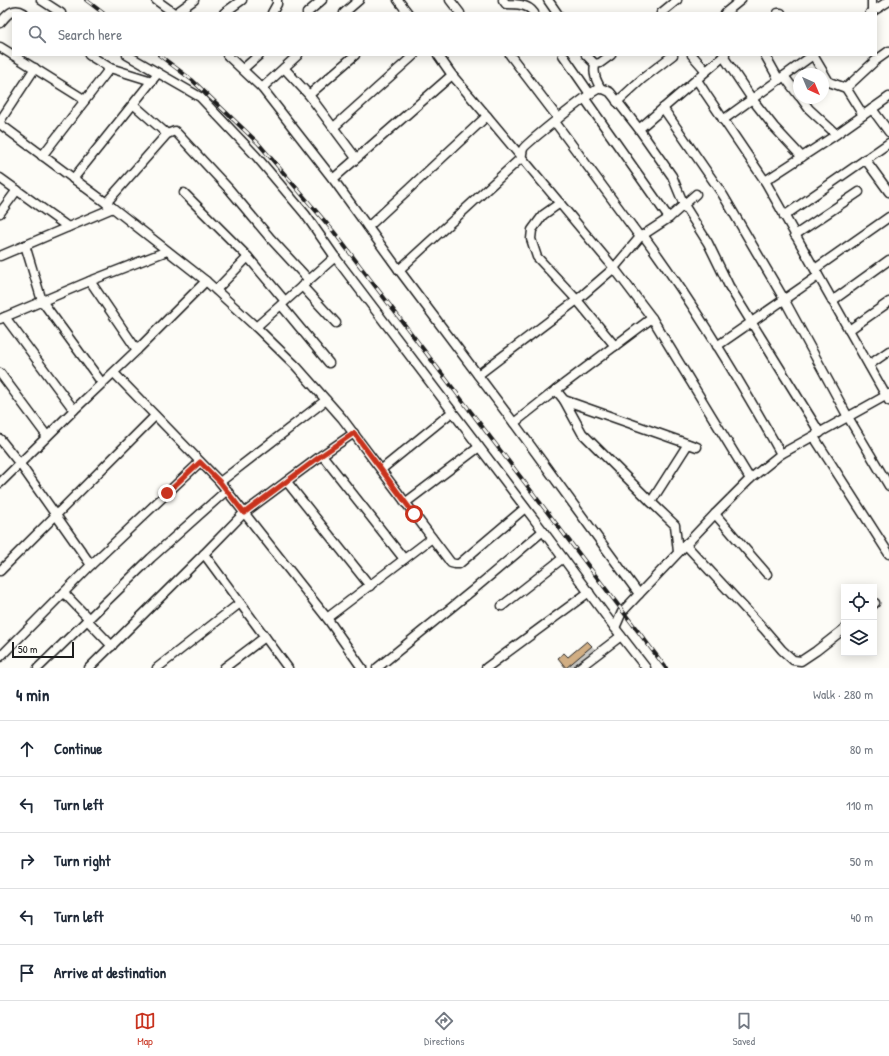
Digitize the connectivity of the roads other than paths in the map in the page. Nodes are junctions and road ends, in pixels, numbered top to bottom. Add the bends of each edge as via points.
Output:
1 (41, 0) edge
2 (156, 0) edge
3 (194, 0) edge
4 (242, 0) edge
5 (277, 0) edge
6 (322, 0) edge
7 (359, 0) edge
8 (398, 0) edge
9 (450, 0) edge
10 (503, 0) edge
11 (548, 0) edge
12 (671, 0) edge
13 (677, 0) edge
14 (741, 0) edge
15 (872, 0) edge
16 (889, 1) edge
17 (664, 11) edge
18 (22, 12) edge
19 (59, 12) edge
20 (174, 12) edge
21 (176, 12) edge
22 (225, 12) edge
23 (273, 12) edge
24 (308, 12) edge
25 (345, 12) edge
26 (405, 12) edge
27 (459, 12) edge
28 (534, 12) edge
29 (556, 12) edge
30 (726, 12) edge
31 (871, 12) edge
32 (872, 12) edge
33 (0, 23) edge
34 (0, 47) edge
35 (889, 51) edge
36 (12, 54) edge
37 (15, 56) edge
38 (91, 56) edge
39 (129, 56) edge
40 (228, 56) edge
41 (259, 56) edge
42 (297, 56) edge
43 (354, 56) edge
44 (413, 56) edge
45 (439, 56) edge
46 (511, 56) edge
47 (564, 56) edge
48 (587, 56) edge
49 (610, 56) edge
50 (672, 56) edge
51 (693, 56) edge
52 (724, 56) edge
53 (766, 56) edge
54 (812, 56) edge
55 (814, 56) edge
56 (873, 58) edge
57 (595, 64) junction
58 (35, 68) junction
59 (110, 68) junction
60 (284, 68) junction
61 (243, 69) junction
62 (706, 71) junction
63 (158, 73) junction
64 (452, 75) junction
65 (781, 78) junction
66 (697, 80) junction
67 (152, 81) junction
68 (262, 88) junction
69 (846, 88) junction
70 (602, 89) junction
71 (793, 90) edge
72 (309, 95) junction
73 (588, 96) junction
74 (889, 97) edge
75 (752, 99) junction
76 (85, 100) junction
77 (617, 102) junction
78 (133, 104) junction
79 (806, 104) edge
80 (663, 108) junction
81 (872, 109) junction
82 (863, 115) junction
83 (487, 116) junction
84 (556, 120) junction
85 (723, 120) junction
86 (0, 121) edge
87 (0, 124) edge
88 (334, 126) junction
89 (639, 129) junction
90 (889, 132) edge
91 (167, 134) junction
92 (836, 134) junction
93 (889, 143) edge
94 (42, 156) junction
95 (802, 157) junction
96 (356, 158) junction
97 (521, 158) junction
98 (865, 159) junction
99 (0, 178) edge
100 (74, 179) junction
101 (333, 179) junction
102 (764, 181) junction
103 (17, 190) junction
104 (859, 192) dead end
105 (889, 192) edge
106 (184, 193) dead end
107 (696, 194) dead end
108 (560, 203) junction
109 (684, 204) junction
110 (110, 206) junction
111 (0, 213) edge
112 (784, 216) junction
113 (889, 217) edge
114 (669, 218) junction
115 (68, 227) junction
116 (368, 227) junction
117 (795, 235) junction
118 (641, 236) junction
119 (26, 245) junction
120 (167, 251) junction
121 (0, 256) edge
122 (248, 257) junction
123 (335, 257) junction
124 (889, 260) edge
125 (614, 268) junction
126 (399, 270) junction
127 (816, 273) junction
128 (309, 280) junction
129 (90, 281) junction
130 (206, 281) junction
131 (302, 286) junction
132 (216, 290) junction
133 (784, 299) junction
134 (577, 300) junction
135 (832, 300) junction
136 (42, 301) junction
137 (889, 302) edge
138 (283, 303) junction
139 (3, 318) edge
140 (652, 318) junction
141 (336, 323) dead end
142 (751, 323) junction
143 (256, 327) junction
144 (849, 330) junction
145 (615, 346) junction
146 (717, 346) junction
147 (137, 350) junction
148 (889, 351) edge
149 (329, 363) dead end
150 (869, 365) junction
151 (114, 372) junction
152 (0, 373) edge
153 (478, 375) junction
154 (102, 382) junction
155 (556, 390) junction
156 (888, 397) edge
157 (326, 400) junction
158 (564, 400) junction
159 (74, 410) junction
160 (452, 412) junction
161 (155, 416) junction
162 (848, 417) junction
163 (514, 423) junction
164 (354, 433) junction
165 (817, 435) junction
166 (47, 436) junction
167 (0, 438) edge
168 (688, 444) junction
169 (479, 447) junction
170 (697, 447) dead end
171 (781, 454) junction
172 (322, 455) junction
173 (200, 462) junction
174 (20, 464) junction
175 (382, 470) junction
176 (750, 479) junction
177 (220, 482) junction
178 (288, 482) junction
179 (0, 483) edge
180 (889, 486) edge
181 (227, 490) junction
182 (651, 502) junction
183 (405, 503) junction
184 (525, 508) junction
185 (244, 513) junction
186 (715, 514) junction
187 (56, 516) junction
188 (543, 531) junction
189 (432, 538) junction
190 (685, 544) junction
191 (678, 552) junction
192 (204, 554) junction
193 (889, 554) edge
194 (563, 558) junction
195 (404, 559) junction
196 (91, 565) junction
197 (0, 571) edge
198 (767, 574) dead end
199 (370, 586) junction
200 (589, 592) junction
201 (64, 593) junction
202 (639, 594) junction
203 (240, 603) junction
204 (502, 606) dead end
205 (327, 618) junction
206 (88, 620) junction
207 (615, 628) junction
208 (841, 631) edge
209 (621, 636) junction
210 (265, 637) junction
211 (112, 646) junction
212 (0, 657) edge
213 (38, 668) edge
214 (89, 668) edge
215 (157, 668) edge
216 (224, 668) edge
217 (288, 668) edge
218 (362, 668) edge
219 (377, 668) edge
220 (486, 668) edge
221 (579, 668) edge
222 (646, 668) edge

1 - 19 street
2 - 20 street
3 - 21 street
4 - 22 street
5 - 23 street
6 - 24 street
7 - 25 street
8 - 26 street
9 - 27 street
10 - 28 street via 506,4 519,4
11 - 29 street
12 - 17 street
13 - 17 street
14 - 30 street
15 - 31 street
16 - 32 street
18 - 33 street via 14,10
34 - 36 street
35 - 56 street
37 - 58 street
38 - 59 street
39 - 63 street
40 - 61 street
41 - 61 street
42 - 60 street
43 - 72 street
44 - 88 street
45 - 64 street
46 - 84 street
47 - 73 street
48 - 57 street
49 - 57 street
50 - 77 street
51 - 62 street
52 - 62 street
52 - 75 street
53 - 65 street
54 - 65 street
55 - 69 street via 829,82
56 - 69 street
57 - 70 street via 596,81
58 - 76 street
58 - 86 street
59 - 67 street
59 - 76 street
60 - 68 street
60 - 72 street
61 - 68 street
62 - 66 street
63 - 67 street
63 - 123 street via 200,97 256,156 300,209
64 - 83 street
64 - 96 street
65 - 71 street
65 - 75 street
66 - 80 street
66 - 85 street
67 - 78 street
68 - 101 street
69 - 82 street
70 - 73 street
70 - 77 street via 610,92
72 - 88 street
73 - 84 street
73 - 114 street
74 - 81 street
75 - 85 street
75 - 95 street
76 - 94 street
77 - 89 street
78 - 91 street
78 - 100 street
79 - 92 street
80 - 89 street
80 - 133 street via 722,195
81 - 82 street
81 - 90 street
82 - 92 street
83 - 97 street
83 - 116 street
84 - 97 street via 523,149
84 - 118 street
85 - 102 street
87 - 94 street
88 - 96 street
89 - 109 street via 672,176
91 - 110 street
91 - 128 street via 174,132 229,189 271,240
92 - 95 street
93 - 98 street
94 - 100 street
95 - 102 street
96 - 101 street
97 - 108 street
97 - 126 street
98 - 105 street
98 - 112 street
99 - 103 street
100 - 110 street
101 - 116 street
102 - 112 street
103 - 111 street
103 - 115 street
104 - 117 street
106 - 122 street
107 - 109 street
108 - 125 street
108 - 134 street via 539,220 532,230 531,239 537,256
109 - 114 street
109 - 142 street
110 - 115 street
110 - 120 street
112 - 117 street
113 - 127 street
114 - 118 street
115 - 119 street
116 - 126 street
117 - 127 street
118 - 125 street
118 - 146 street via 670,272
119 - 121 street
119 - 136 street
120 - 129 street
120 - 130 street
122 - 132 street
122 - 138 street
123 - 128 street
123 - 160 street
124 - 135 street
125 - 134 street
125 - 140 street
126 - 153 street
127 - 133 street
127 - 135 street
128 - 131 street
129 - 136 street
129 - 147 street
130 - 132 street
130 - 147 street
131 - 138 street
131 - 141 street
132 - 143 street
133 - 142 street
133 - 162 street
134 - 145 street
134 - 153 street
135 - 144 street
136 - 139 street
136 - 154 street
137 - 144 street
138 - 143 street
138 - 149 street
139 - 159 street
140 - 145 street
140 - 176 street
142 - 146 street
142 - 165 street
143 - 157 street
144 - 150 street
145 - 155 street
146 - 171 street
147 - 151 street
148 - 150 street
150 - 156 street
151 - 154 street
151 - 161 street
152 - 166 street
153 - 163 street
154 - 159 street
155 - 158 street
155 - 163 street
156 - 162 street
157 - 164 street
157 - 177 street
158 - 168 street
158 - 182 street via 582,433
159 - 166 street
160 - 169 street
160 - 175 street
161 - 173 street
161 - 187 street
162 - 165 street
162 - 180 street
163 - 202 street
164 - 172 street
164 - 175 street
165 - 171 street
165 - 193 street
166 - 174 street
167 - 174 street
168 - 170 street
168 - 182 street
169 - 183 street
169 - 184 street
171 - 176 street
172 - 178 street
172 - 195 street
173 - 177 street
173 - 196 street
174 - 179 street
174 - 187 street
175 - 183 street
176 - 186 street
177 - 181 street
178 - 185 street
178 - 199 street
181 - 185 street
181 - 206 street via 151,558
182 - 191 street via 675,525
183 - 189 street
184 - 188 street
184 - 189 street via 459,564 451,563
185 - 192 street
185 - 205 street
186 - 190 street
186 - 198 street
187 - 196 street
187 - 197 street
188 - 194 street
188 - 219 street
189 - 195 street
190 - 191 street
190 - 208 street via 793,660 801,661
191 - 202 street
192 - 203 street
192 - 211 street
194 - 200 street
194 - 204 street
195 - 199 street
196 - 201 street
199 - 205 street
200 - 207 street
200 - 220 street
201 - 206 street
201 - 212 street
202 - 207 street via 622,612
203 - 210 street
203 - 215 street
205 - 218 street
206 - 211 street
206 - 213 street
207 - 209 street
209 - 221 street
209 - 222 street
210 - 216 street
210 - 217 street
211 - 214 street

